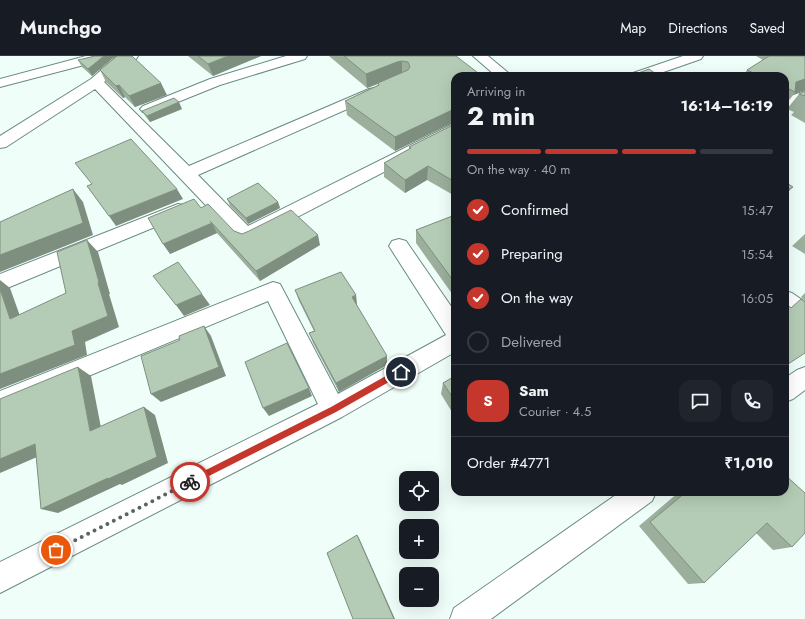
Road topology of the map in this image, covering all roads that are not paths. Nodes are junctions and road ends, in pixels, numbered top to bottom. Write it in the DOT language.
graph roads {
  1 [pos="102,56"];
  2 [pos="300,56"];
  3 [pos="480,56"];
  4 [pos="696,56"];
  5 [pos="121,58"];
  6 [pos="500,72"];
  7 [pos="650,72"];
  8 [pos="96,82"];
  9 [pos="0,83"];
  10 [pos="388,86"];
  11 [pos="805,95"];
  12 [pos="789,102"];
  13 [pos="130,117"];
  14 [pos="451,131"];
  15 [pos="0,143"];
  16 [pos="186,174"];
  17 [pos="208,197"];
  18 [pos="399,246"];
  19 [pos="0,283"];
  20 [pos="789,301"];
  21 [pos="805,314"];
  22 [pos="451,324"];
  23 [pos="451,343"];
  24 [pos="805,377"];
  25 [pos="789,388"];
  26 [pos="0,402"];
  27 [pos="333,410"];
  28 [pos="637,496"];
  29 [pos="0,578"];
  30 [pos="465,619"];
  1 -- 9 [label="street"];
  2 -- 13 [label="street"];
  3 -- 6 [label="street"];
  4 -- 7 [label="street"];
  5 -- 8 [label="street"];
  8 -- 13 [label="street"];
  8 -- 15 [label="street"];
  10 -- 16 [label="street"];
  11 -- 12 [label="street"];
  13 -- 16 [label="street"];
  14 -- 17 [label="street"];
  16 -- 17 [label="street"];
  17 -- 19 [label="street"];
  18 -- 22 [label="street"];
  20 -- 21 [label="street"];
  23 -- 27 [label="street"];
  24 -- 25 [label="street"];
  26 -- 27 [label="street"];
  27 -- 29 [label="street"];
  28 -- 30 [label="street"];
}
